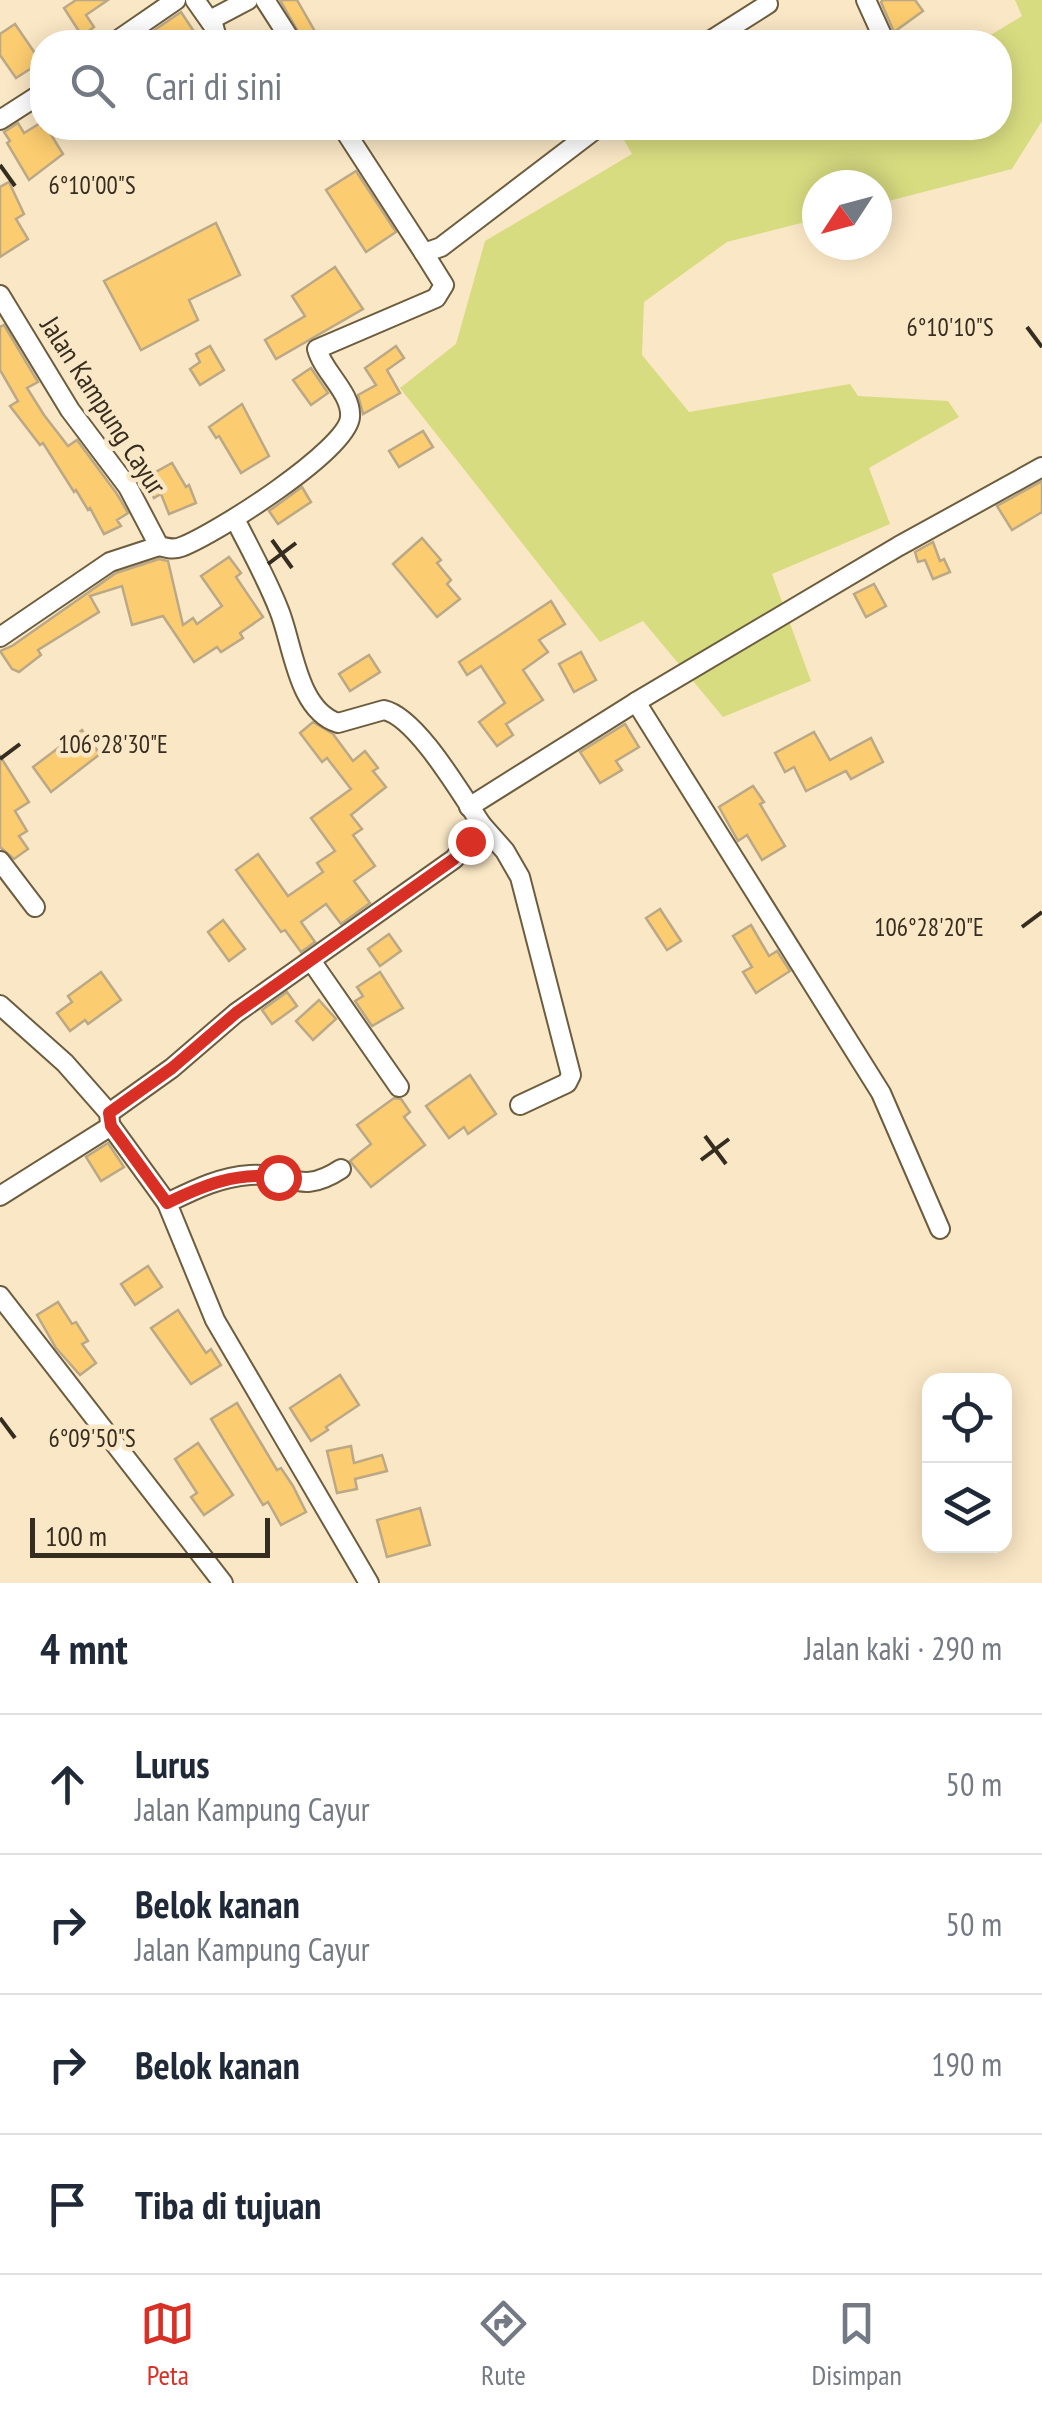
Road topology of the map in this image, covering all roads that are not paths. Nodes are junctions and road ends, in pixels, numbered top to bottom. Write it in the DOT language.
graph roads {
  1 [pos="176,0"];
  2 [pos="195,0"];
  3 [pos="248,0"];
  4 [pos="266,0"];
  5 [pos="866,0"];
  6 [pos="770,1"];
  7 [pos="210,20"];
  8 [pos="132,30"];
  9 [pos="214,30"];
  10 [pos="285,30"];
  11 [pos="726,30"];
  12 [pos="880,30"];
  13 [pos="30,100"];
  14 [pos="0,120"];
  15 [pos="351,140"];
  16 [pos="581,140"];
  17 [pos="424,253"];
  18 [pos="0,294"];
  19 [pos="1042,467"];
  20 [pos="235,519"];
  21 [pos="159,546"];
  22 [pos="0,637"];
  23 [pos="636,702"];
  24 [pos="470,807"];
  25 [pos="482,825"];
  26 [pos="0,860"];
  27 [pos="36,907"];
  28 [pos="312,962"];
  29 [pos="0,1005"];
  30 [pos="399,1087"];
  31 [pos="520,1105"];
  32 [pos="110,1120"];
  33 [pos="341,1169"];
  34 [pos="0,1196"];
  35 [pos="167,1203"];
  36 [pos="940,1229"];
  37 [pos="0,1296"];
  38 [pos="223,1583"];
  39 [pos="369,1583"];
  1 -- 8 [label="street"];
  2 -- 7 [label="street"];
  3 -- 7 [label="street"];
  4 -- 10 [label="street"];
  5 -- 12 [label="street"];
  6 -- 11 [label="street"];
  7 -- 9 [label="street"];
  13 -- 14 [label="street"];
  15 -- 17 [label="street"];
  16 -- 17 [label="street"];
  17 -- 20 [label="street"];
  18 -- 21 [label="street, Jalan Kampung Cayur"];
  19 -- 23 [label="street"];
  20 -- 21 [label="street"];
  20 -- 24 [label="street"];
  21 -- 22 [label="street"];
  23 -- 24 [label="street"];
  23 -- 36 [label="street"];
  24 -- 25 [label="street"];
  25 -- 28 [label="street"];
  25 -- 31 [label="street"];
  26 -- 27 [label="street"];
  28 -- 30 [label="street"];
  28 -- 32 [label="street"];
  29 -- 32 [label="street"];
  32 -- 34 [label="street"];
  32 -- 35 [label="street"];
  33 -- 35 [label="street"];
  35 -- 39 [label="street"];
  37 -- 38 [label="street"];
}
